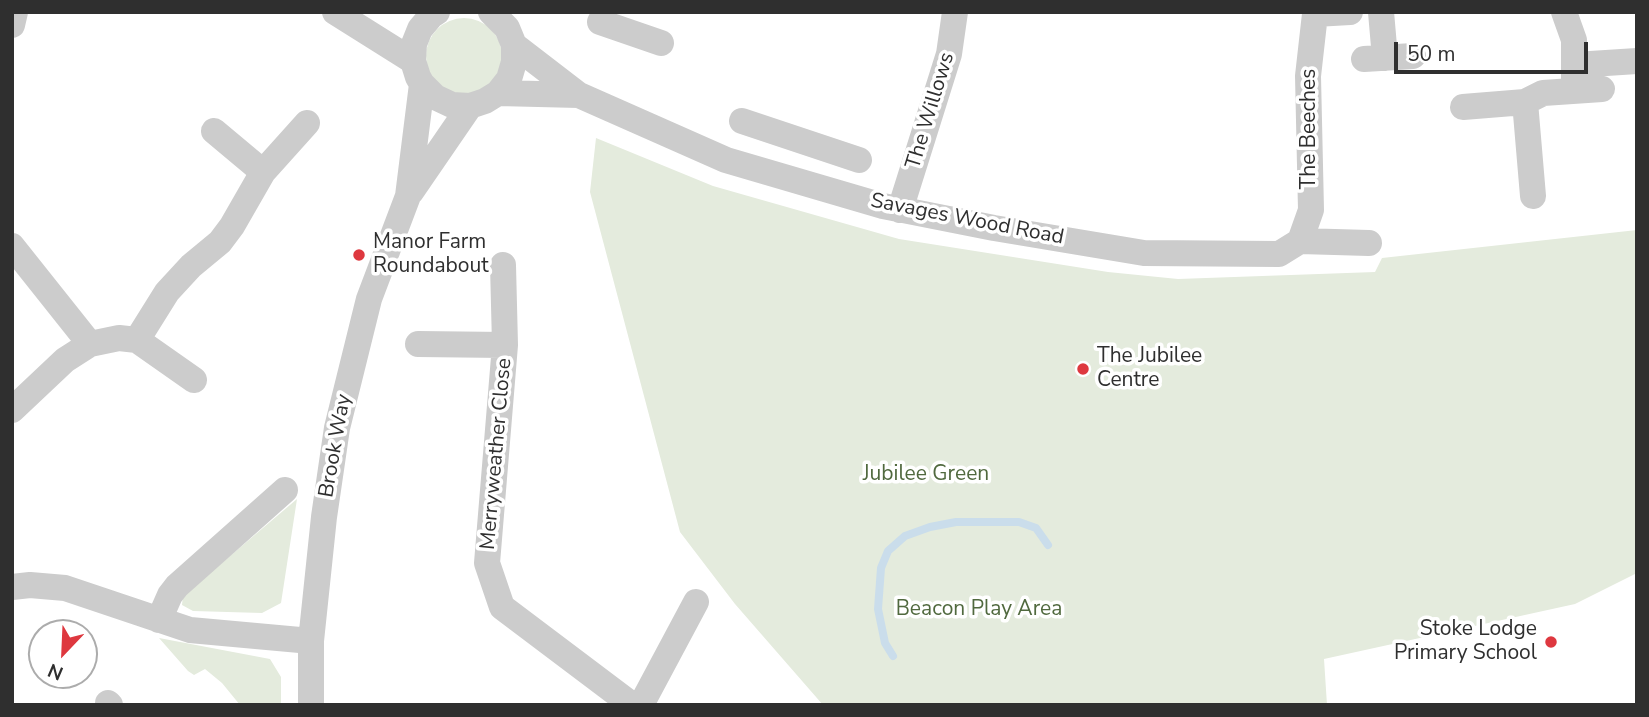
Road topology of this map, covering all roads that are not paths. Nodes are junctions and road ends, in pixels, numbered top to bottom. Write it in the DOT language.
graph roads {
  1 [pos="15,12"];
  2 [pos="335,12"];
  3 [pos="955,12"];
  4 [pos="1350,12"];
  5 [pos="1381,12"];
  6 [pos="1564,12"];
  7 [pos="425,13"];
  8 [pos="493,13"];
  9 [pos="1311,13"];
  10 [pos="600,22"];
  11 [pos="634,22"];
  12 [pos="12,26"];
  13 [pos="661,43"];
  14 [pos="514,44"];
  15 [pos="1413,56"];
  16 [pos="1637,61"];
  17 [pos="417,73"];
  18 [pos="1574,77"];
  19 [pos="1602,89"];
  20 [pos="498,93"];
  21 [pos="579,95"];
  22 [pos="1534,97"];
  23 [pos="470,106"];
  24 [pos="1463,107"];
  25 [pos="743,121"];
  26 [pos="307,123"];
  27 [pos="771,130"];
  28 [pos="214,131"];
  29 [pos="859,160"];
  30 [pos="757,169"];
  31 [pos="263,172"];
  32 [pos="408,196"];
  33 [pos="1533,196"];
  34 [pos="900,209"];
  35 [pos="1300,241"];
  36 [pos="1369,243"];
  37 [pos="12,246"];
  38 [pos="503,265"];
  39 [pos="137,340"];
  40 [pos="90,344"];
  41 [pos="418,344"];
  42 [pos="505,345"];
  43 [pos="194,380"];
  44 [pos="12,410"];
  45 [pos="285,490"];
  46 [pos="12,587"];
  47 [pos="696,602"];
  48 [pos="159,620"];
  49 [pos="311,641"];
  50 [pos="311,705"];
  51 [pos="632,705"];
  52 [pos="641,705"];
  1 -- 12 [label="street"];
  2 -- 17 [label="street"];
  3 -- 34 [label="street, The Willows"];
  4 -- 9 [label="street, The Beeches"];
  5 -- 15 [label="street"];
  6 -- 18 [label="street"];
  7 -- 17 [label="street, Brook Way"];
  8 -- 14 [label="street, Savages Wood Road"];
  9 -- 35 [label="street, The Beeches"];
  10 -- 11 [label="street"];
  11 -- 13 [label="street"];
  14 -- 20 [label="street"];
  14 -- 21 [label="street, Savages Wood Road"];
  16 -- 18 [label="street"];
  17 -- 23 [label="street"];
  17 -- 32 [label="street, Brook Way"];
  18 -- 19 [label="street"];
  18 -- 22 [label="street"];
  20 -- 21 [label="street, Savages Wood Road"];
  20 -- 23 [label="street"];
  21 -- 30 [label="street, Savages Wood Road"];
  22 -- 24 [label="street"];
  22 -- 33 [label="street"];
  23 -- 32 [label="street, Brook Way"];
  25 -- 27 [label="street"];
  26 -- 31 [label="street"];
  27 -- 29 [label="street"];
  27 -- 30 [label="street"];
  28 -- 31 [label="street"];
  30 -- 34 [label="street, Savages Wood Road"];
  31 -- 39 [label="street"];
  32 -- 49 [label="street, Brook Way"];
  34 -- 35 [label="street, Savages Wood Road"];
  35 -- 36 [label="street, Savages Wood Road"];
  37 -- 40 [label="street"];
  38 -- 42 [label="street, Merryweather Close"];
  39 -- 40 [label="street"];
  39 -- 43 [label="street"];
  40 -- 44 [label="street"];
  41 -- 42 [label="street, Merryweather Close"];
  42 -- 51 [label="street, Merryweather Close"];
  45 -- 48 [label="street"];
  46 -- 48 [label="street"];
  47 -- 52 [label="street"];
  48 -- 49 [label="street"];
  49 -- 50 [label="street, Brook Way"];
}
